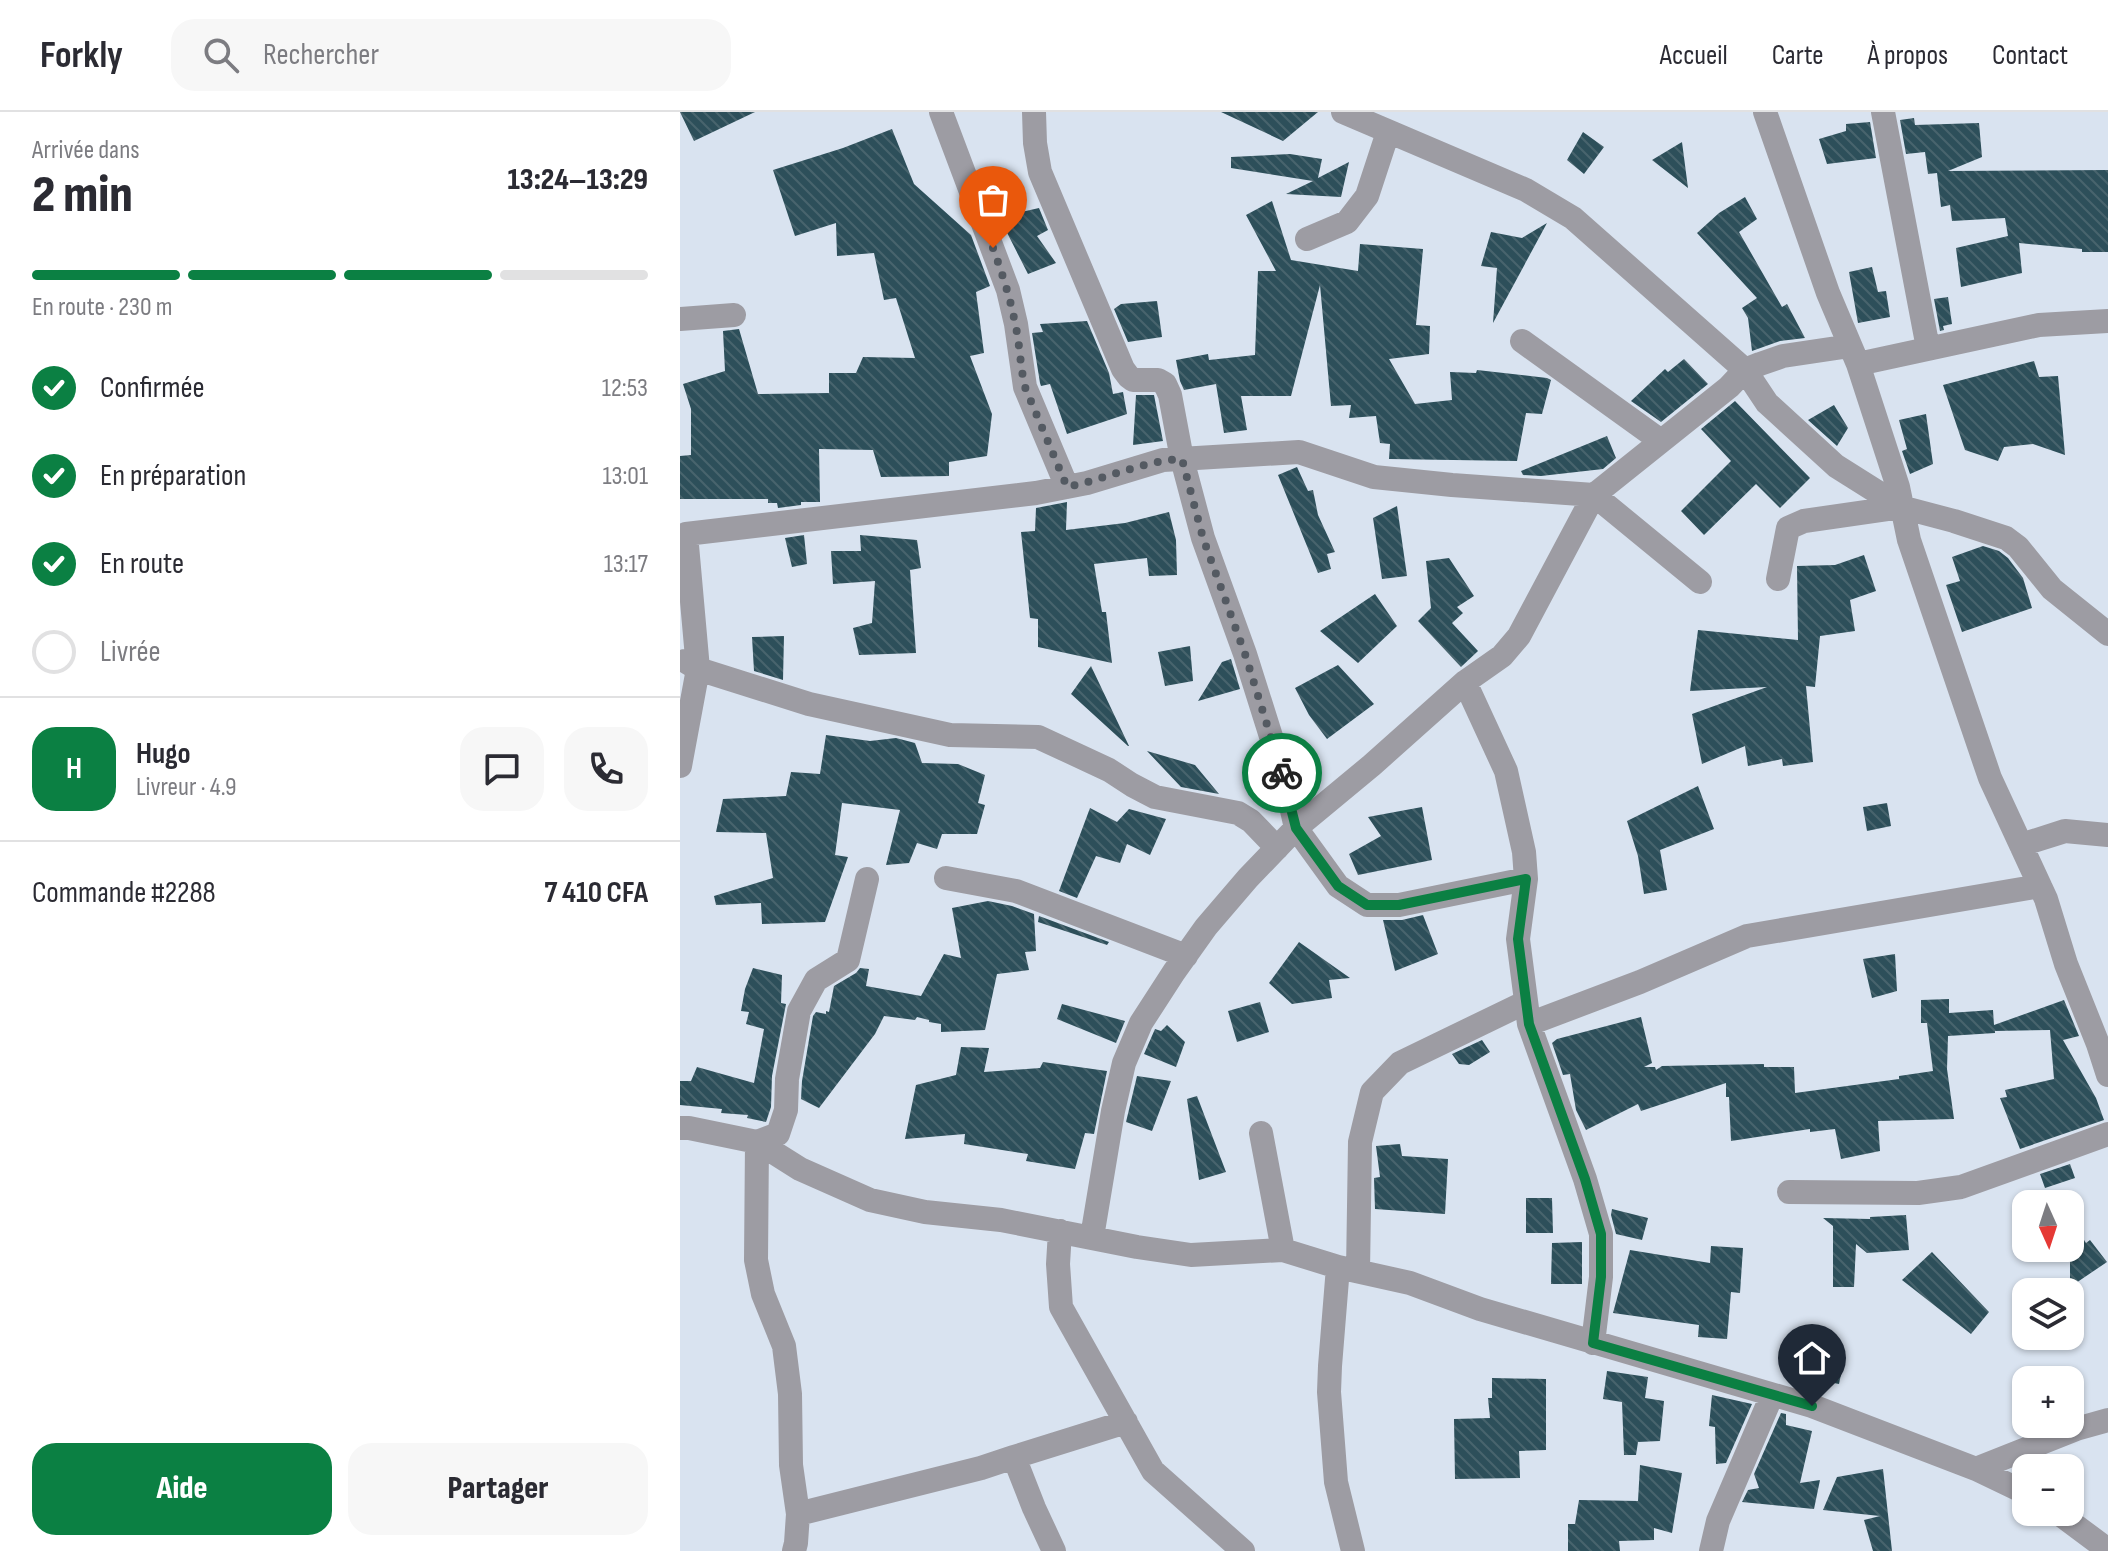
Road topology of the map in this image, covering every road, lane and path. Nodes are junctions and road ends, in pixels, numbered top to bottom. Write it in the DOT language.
graph roads {
  1 [pos="941,112"];
  2 [pos="1034,112"];
  3 [pos="1343,112"];
  4 [pos="1765,112"];
  5 [pos="1883,112"];
  6 [pos="1388,132"];
  7 [pos="1307,239"];
  8 [pos="734,315"];
  9 [pos="680,319"];
  10 [pos="2108,321"];
  11 [pos="1522,341"];
  12 [pos="1928,348"];
  13 [pos="1854,355"];
  14 [pos="1745,370"];
  15 [pos="1661,441"];
  16 [pos="1182,459"];
  17 [pos="1067,487"];
  18 [pos="1594,495"];
  19 [pos="1901,507"];
  20 [pos="683,527"];
  21 [pos="1778,579"];
  22 [pos="1700,582"];
  23 [pos="2108,634"];
  24 [pos="689,663"];
  25 [pos="1465,682"];
  26 [pos="680,766"];
  27 [pos="1296,828"];
  28 [pos="2108,835"];
  29 [pos="2021,845"];
  30 [pos="1277,848"];
  31 [pos="946,878"];
  32 [pos="867,879"];
  33 [pos="1526,879"];
  34 [pos="2040,886"];
  35 [pos="1186,956"];
  36 [pos="1527,1013"];
  37 [pos="2107,1071"];
  38 [pos="680,1128"];
  39 [pos="1261,1133"];
  40 [pos="2108,1134"];
  41 [pos="757,1142"];
  42 [pos="1789,1192"];
  43 [pos="1060,1231"];
  44 [pos="1092,1237"];
  45 [pos="1283,1250"];
  46 [pos="1348,1269"];
  47 [pos="1593,1343"];
  48 [pos="1772,1395"];
  49 [pos="2108,1420"];
  50 [pos="1126,1422"];
  51 [pos="1014,1457"];
  52 [pos="1976,1469"];
  53 [pos="2012,1486"];
  54 [pos="798,1514"];
  55 [pos="2075,1526"];
  56 [pos="797,1548"];
  57 [pos="2107,1550"];
  58 [pos="1054,1551"];
  59 [pos="1243,1551"];
  60 [pos="1353,1551"];
  61 [pos="1711,1551"];
  1 -- 17 [label="street"];
  2 -- 16 [label="street"];
  3 -- 6 [label="street"];
  4 -- 13 [label="street"];
  5 -- 12 [label="street"];
  6 -- 7 [label="street"];
  6 -- 14 [label="street"];
  8 -- 9 [label="street"];
  10 -- 12 [label="street"];
  11 -- 15 [label="street"];
  12 -- 13 [label="street"];
  13 -- 14 [label="street"];
  13 -- 19 [label="street"];
  14 -- 15 [label="street"];
  14 -- 19 [label="street"];
  15 -- 18 [label="street"];
  16 -- 17 [label="street"];
  16 -- 18 [label="street"];
  16 -- 27 [label="street"];
  17 -- 20 [label="street"];
  18 -- 22 [label="street"];
  18 -- 25 [label="street"];
  19 -- 21 [label="street"];
  19 -- 23 [label="street"];
  19 -- 29 [label="street"];
  20 -- 24 [label="street"];
  24 -- 26 [label="street"];
  24 -- 30 [label="street"];
  25 -- 27 [label="street"];
  25 -- 33 [label="street"];
  27 -- 30 [label="street"];
  27 -- 33 [label="street"];
  28 -- 29 [label="street"];
  29 -- 34 [label="street"];
  30 -- 35 [label="street"];
  31 -- 35 [label="street"];
  32 -- 41 [label="street"];
  33 -- 36 [label="street"];
  34 -- 36 [label="street"];
  34 -- 37 [label="street"];
  35 -- 44 [label="street"];
  36 -- 46 [label="street"];
  36 -- 47 [label="street"];
  38 -- 41 [label="street"];
  39 -- 45 [label="street"];
  40 -- 42 [label="street"];
  41 -- 43 [label="street"];
  41 -- 54 [label="street"];
  43 -- 44 [label="street"];
  43 -- 50 [label="street"];
  44 -- 45 [label="street"];
  45 -- 46 [label="street"];
  46 -- 47 [label="street"];
  46 -- 60 [label="street"];
  47 -- 48 [label="street"];
  48 -- 52 [label="street"];
  48 -- 61 [label="street"];
  49 -- 52 [label="street"];
  50 -- 51 [label="street"];
  50 -- 59 [label="street"];
  51 -- 54 [label="street"];
  51 -- 58 [label="street"];
  52 -- 53 [label="street"];
  54 -- 56 [label="street"];
  55 -- 57 [label="street"];
}
